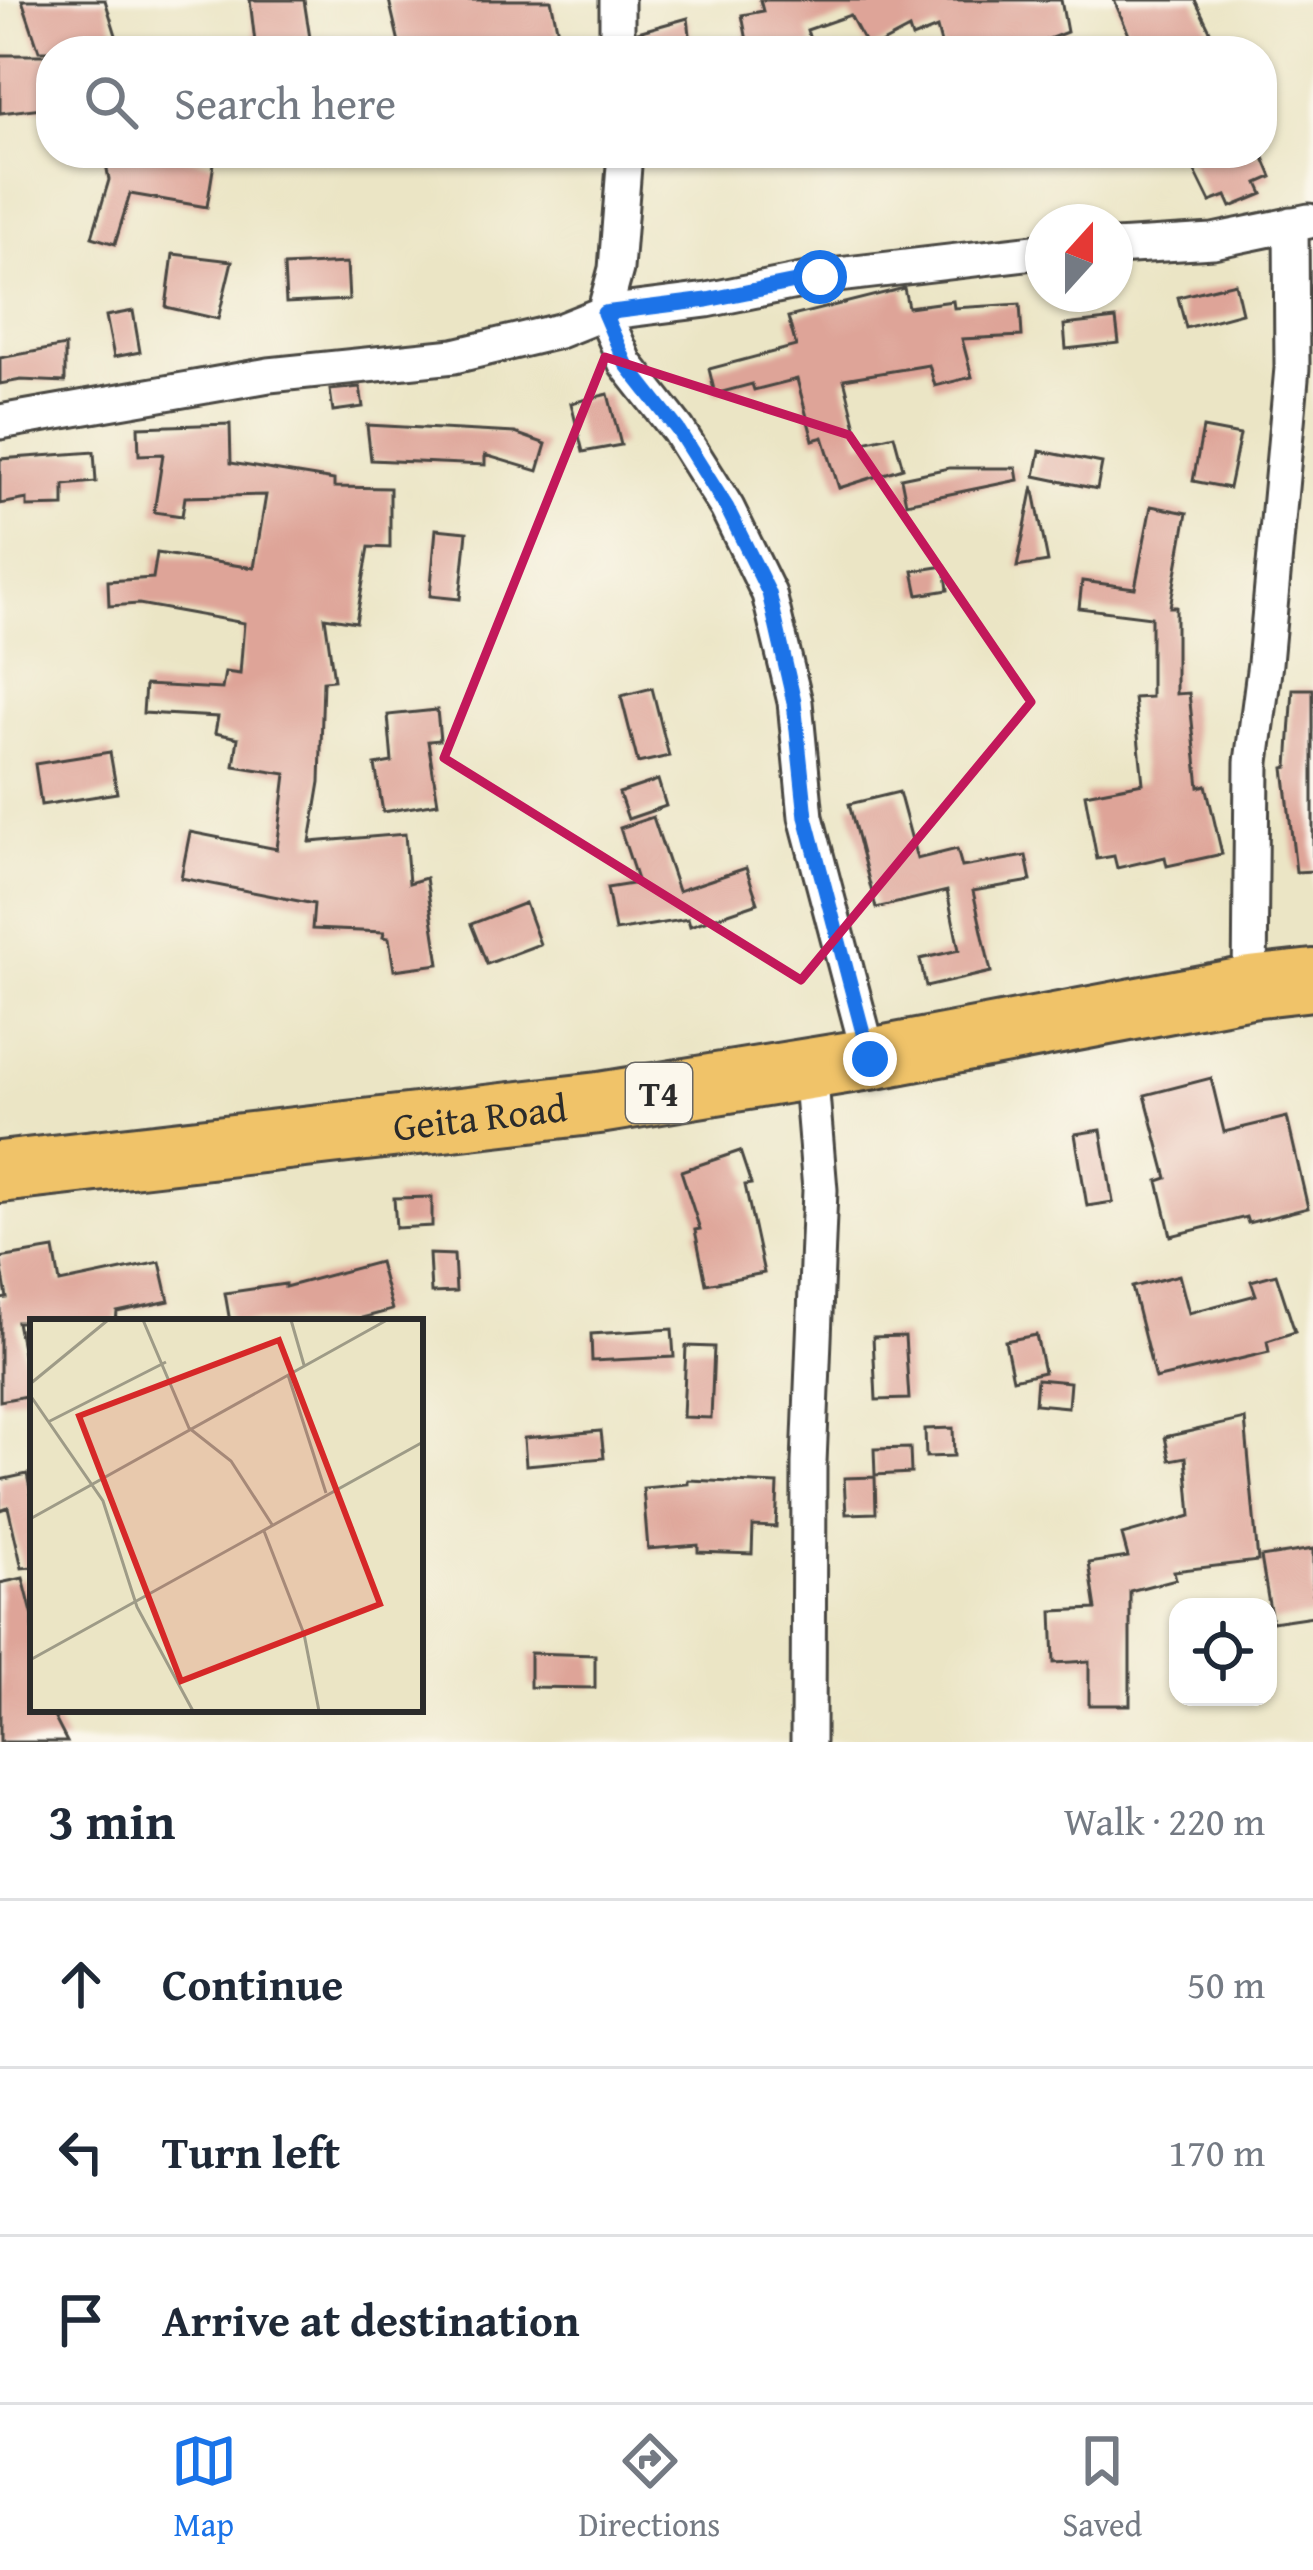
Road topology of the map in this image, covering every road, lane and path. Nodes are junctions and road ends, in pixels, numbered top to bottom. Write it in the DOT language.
graph roads {
  1 [pos="617,0"];
  2 [pos="617,36"];
  3 [pos="624,168"];
  4 [pos="1302,222"];
  5 [pos="1133,246"];
  6 [pos="1025,253"];
  7 [pos="604,313"];
  8 [pos="0,422"];
  9 [pos="1313,980"];
  10 [pos="1250,988"];
  11 [pos="870,1059"];
  12 [pos="810,1069"];
  13 [pos="0,1172"];
  14 [pos="808,1742"];
  1 -- 2 [label="street"];
  3 -- 7 [label="street"];
  4 -- 5 [label="street"];
  4 -- 10 [label="street"];
  6 -- 7 [label="street"];
  7 -- 8 [label="street"];
  7 -- 11 [label="street"];
  9 -- 10 [label="highway, Geita Road / T4"];
  10 -- 11 [label="highway, Geita Road / T4"];
  11 -- 12 [label="highway, Geita Road / T4"];
  12 -- 13 [label="highway, Geita Road / T4"];
  12 -- 14 [label="street"];
}
